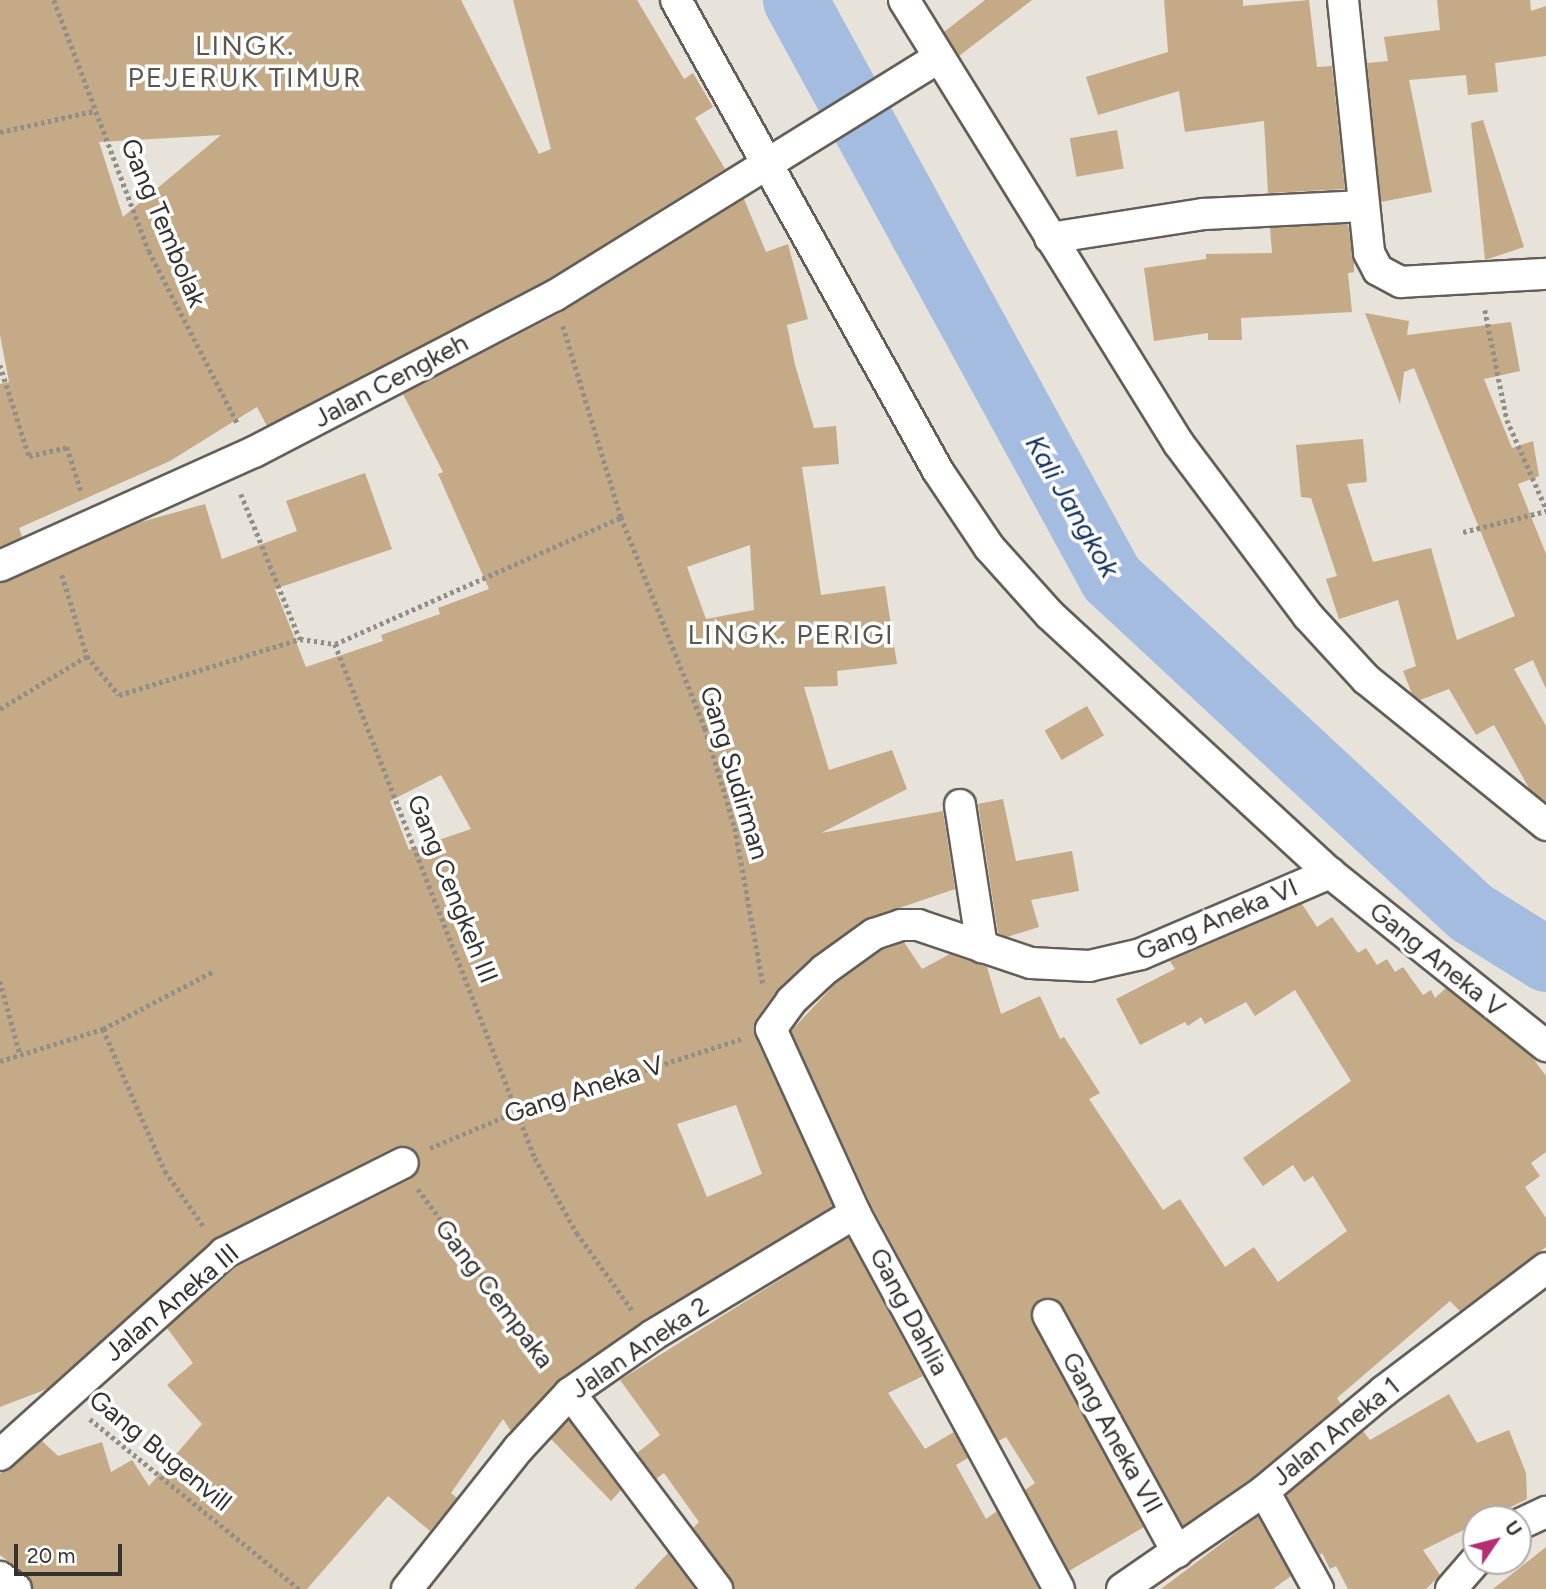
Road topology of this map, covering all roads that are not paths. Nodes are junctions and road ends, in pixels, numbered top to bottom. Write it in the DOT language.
graph roads {
  1 [pos="676,0"];
  2 [pos="904,0"];
  3 [pos="1343,0"];
  4 [pos="938,58"];
  5 [pos="775,157"];
  6 [pos="1364,206"];
  7 [pos="1050,238"];
  8 [pos="1546,274"];
  9 [pos="0,566"];
  10 [pos="960,805"];
  11 [pos="1546,825"];
  12 [pos="1330,873"];
  13 [pos="982,947"];
  14 [pos="771,1029"];
  15 [pos="1546,1046"];
  16 [pos="402,1163"];
  17 [pos="855,1213"];
  18 [pos="1546,1268"];
  19 [pos="1048,1315"];
  20 [pos="570,1393"];
  21 [pos="0,1455"];
  22 [pos="1264,1491"];
  23 [pos="1177,1552"];
  24 [pos="1463,1575"];
  25 [pos="0,1577"];
  26 [pos="16,1589"];
  27 [pos="407,1589"];
  28 [pos="718,1589"];
  29 [pos="1059,1589"];
  30 [pos="1122,1589"];
  31 [pos="1318,1589"];
  32 [pos="1451,1589"];
  1 -- 5 [label="street, Gang Aneka V"];
  2 -- 4 [label="street"];
  3 -- 6 [label="street"];
  4 -- 5 [label="street, Jalan Cengkeh"];
  4 -- 7 [label="street"];
  5 -- 9 [label="street, Jalan Cengkeh"];
  5 -- 12 [label="street, Gang Aneka V"];
  6 -- 7 [label="street"];
  6 -- 8 [label="street"];
  7 -- 11 [label="street"];
  10 -- 13 [label="street"];
  12 -- 13 [label="street, Gang Aneka VI"];
  12 -- 15 [label="street, Gang Aneka V"];
  13 -- 14 [label="street, Gang Aneka VI"];
  14 -- 17 [label="street, Gang Dahlia"];
  16 -- 21 [label="street, Jalan Aneka III"];
  17 -- 20 [label="street, Jalan Aneka 2"];
  17 -- 29 [label="street, Gang Dahlia"];
  18 -- 22 [label="street, Jalan Aneka 1"];
  19 -- 23 [label="street, Gang Aneka VII"];
  20 -- 27 [label="street, Jalan Aneka 2"];
  20 -- 28 [label="street, Gang Cempaka"];
  22 -- 23 [label="street, Jalan Aneka 1"];
  22 -- 31 [label="street"];
  23 -- 30 [label="street, Jalan Aneka 1"];
  24 -- 32 [label="street"];
  25 -- 26 [label="street"];
}
